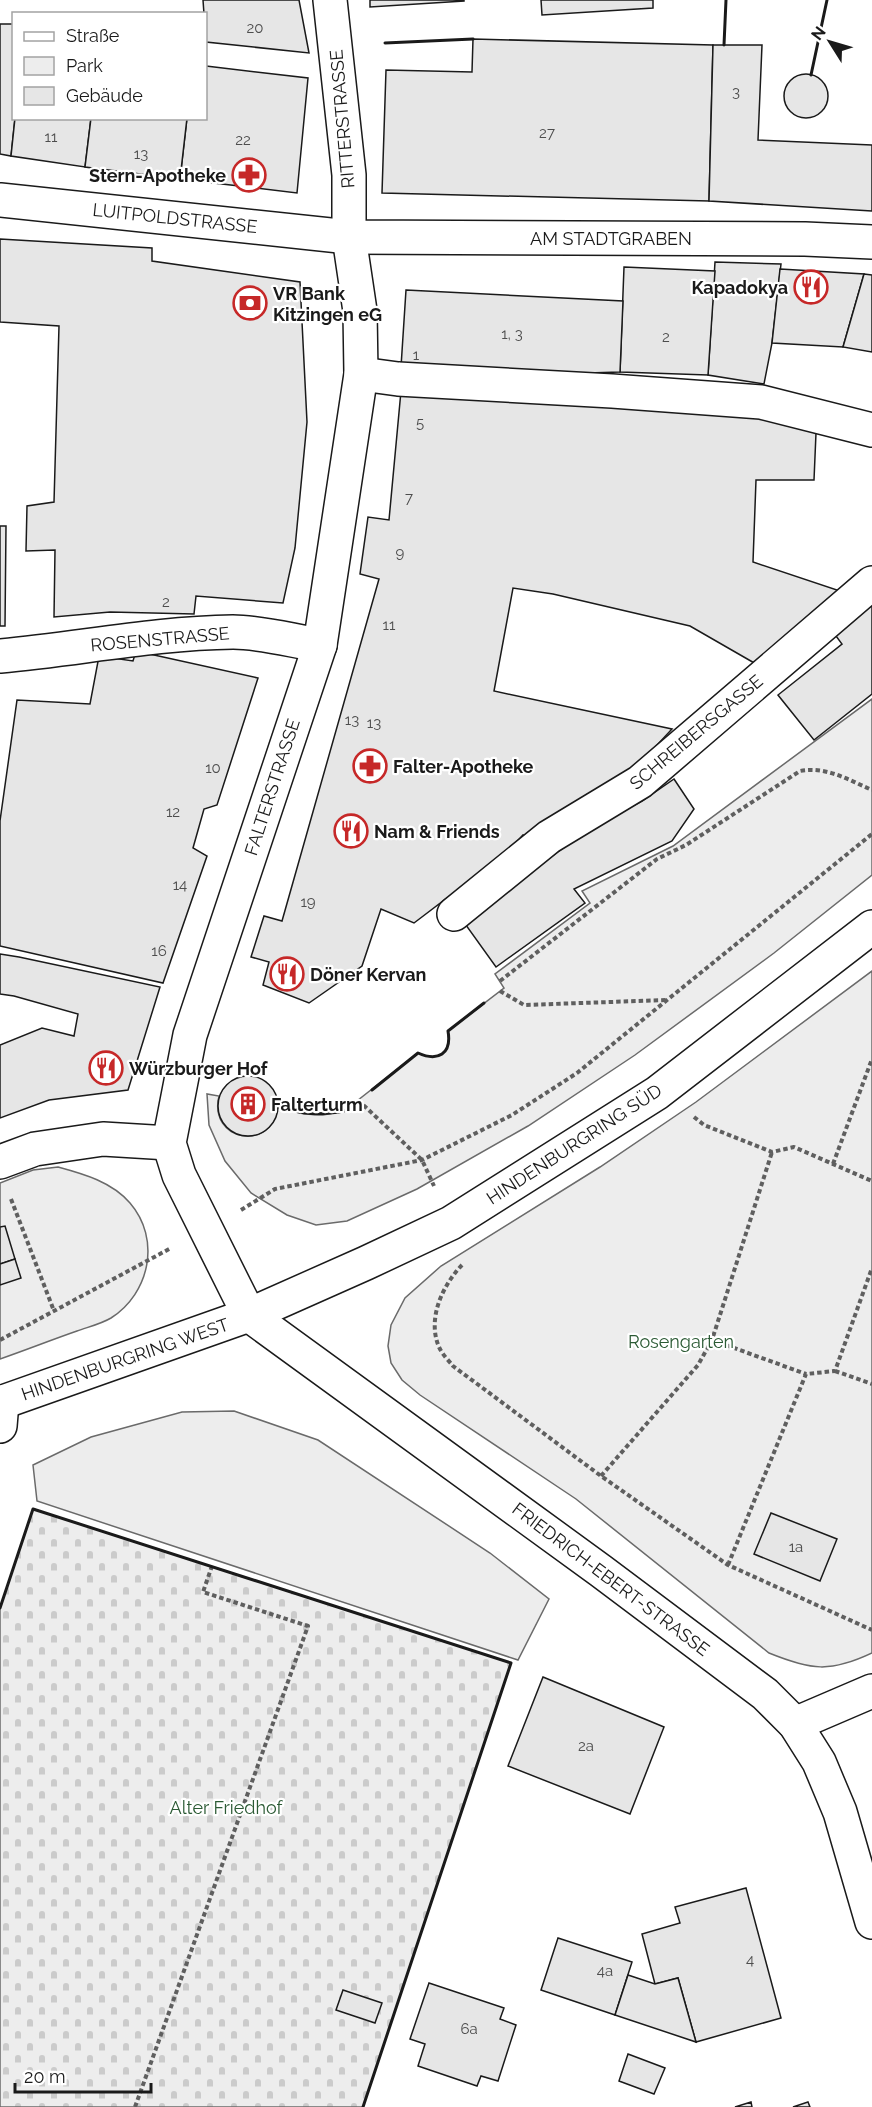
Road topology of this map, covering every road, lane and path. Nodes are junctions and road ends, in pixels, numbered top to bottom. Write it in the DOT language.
graph roads {
  1 [pos="330,0"];
  2 [pos="0,200"];
  3 [pos="349,237"];
  4 [pos="872,242"];
  5 [pos="361,374"];
  6 [pos="872,430"];
  7 [pos="872,583"];
  8 [pos="320,645"];
  9 [pos="0,656"];
  10 [pos="872,790"];
  11 [pos="872,834"];
  12 [pos="454,914"];
  13 [pos="872,927"];
  14 [pos="500,981"];
  15 [pos="500,991"];
  16 [pos="667,1000"];
  17 [pos="872,1059"];
  18 [pos="358,1100"];
  19 [pos="691,1114"];
  20 [pos="169,1143"];
  21 [pos="772,1152"];
  22 [pos="422,1160"];
  23 [pos="833,1164"];
  24 [pos="4,1177"];
  25 [pos="872,1181"];
  26 [pos="451,1223"];
  27 [pos="206,1230"];
  28 [pos="872,1268"];
  29 [pos="54,1311"];
  30 [pos="249,1315"];
  31 [pos="0,1340"];
  32 [pos="712,1340"];
  33 [pos="835,1371"];
  34 [pos="806,1374"];
  35 [pos="872,1384"];
  36 [pos="1,1410"];
  37 [pos="601,1476"];
  38 [pos="728,1565"];
  39 [pos="212,1566"];
  40 [pos="872,1630"];
  41 [pos="872,1691"];
  42 [pos="795,1724"];
  43 [pos="872,1922"];
  44 [pos="135,2107"];
  1 -- 3 [label="street, RITTERSTRASSE"];
  2 -- 3 [label="street, LUITPOLDSTRASSE"];
  3 -- 4 [label="street, AM STADTGRABEN"];
  3 -- 5 [label="street, FALTERSTRASSE"];
  5 -- 6 [label="street"];
  5 -- 8 [label="street, FALTERSTRASSE"];
  7 -- 12 [label="street, SCHREIBERSGASSE"];
  8 -- 9 [label="street, ROSENSTRASSE"];
  8 -- 20 [label="street, FALTERSTRASSE"];
  10 -- 14 [label="path"];
  11 -- 16 [label="path"];
  13 -- 26 [label="street, HINDENBURGRING SÜD"];
  15 -- 16 [label="path"];
  16 -- 22 [label="path"];
  17 -- 23 [label="path"];
  18 -- 22 [label="path"];
  19 -- 21 [label="path"];
  20 -- 24 [label="street"];
  20 -- 27 [label="street, FALTERSTRASSE"];
  21 -- 23 [label="path"];
  21 -- 32 [label="path"];
  22 -- 26 [label="path"];
  22 -- 27 [label="path"];
  23 -- 25 [label="path"];
  24 -- 29 [label="path"];
  26 -- 30 [label="street, HINDENBURGRING SÜD"];
  26 -- 37 [label="path"];
  27 -- 29 [label="path"];
  27 -- 30 [label="street, FALTERSTRASSE"];
  28 -- 33 [label="path"];
  29 -- 31 [label="path"];
  30 -- 36 [label="street, HINDENBURGRING WEST"];
  30 -- 42 [label="street, FRIEDRICH-EBERT-STRASSE"];
  32 -- 34 [label="path"];
  32 -- 37 [label="path"];
  33 -- 34 [label="path"];
  33 -- 35 [label="path"];
  34 -- 38 [label="path"];
  37 -- 38 [label="path"];
  38 -- 40 [label="path"];
  39 -- 44 [label="path"];
  41 -- 42 [label="street"];
  42 -- 43 [label="street, FRIEDRICH-EBERT-STRASSE"];
}
